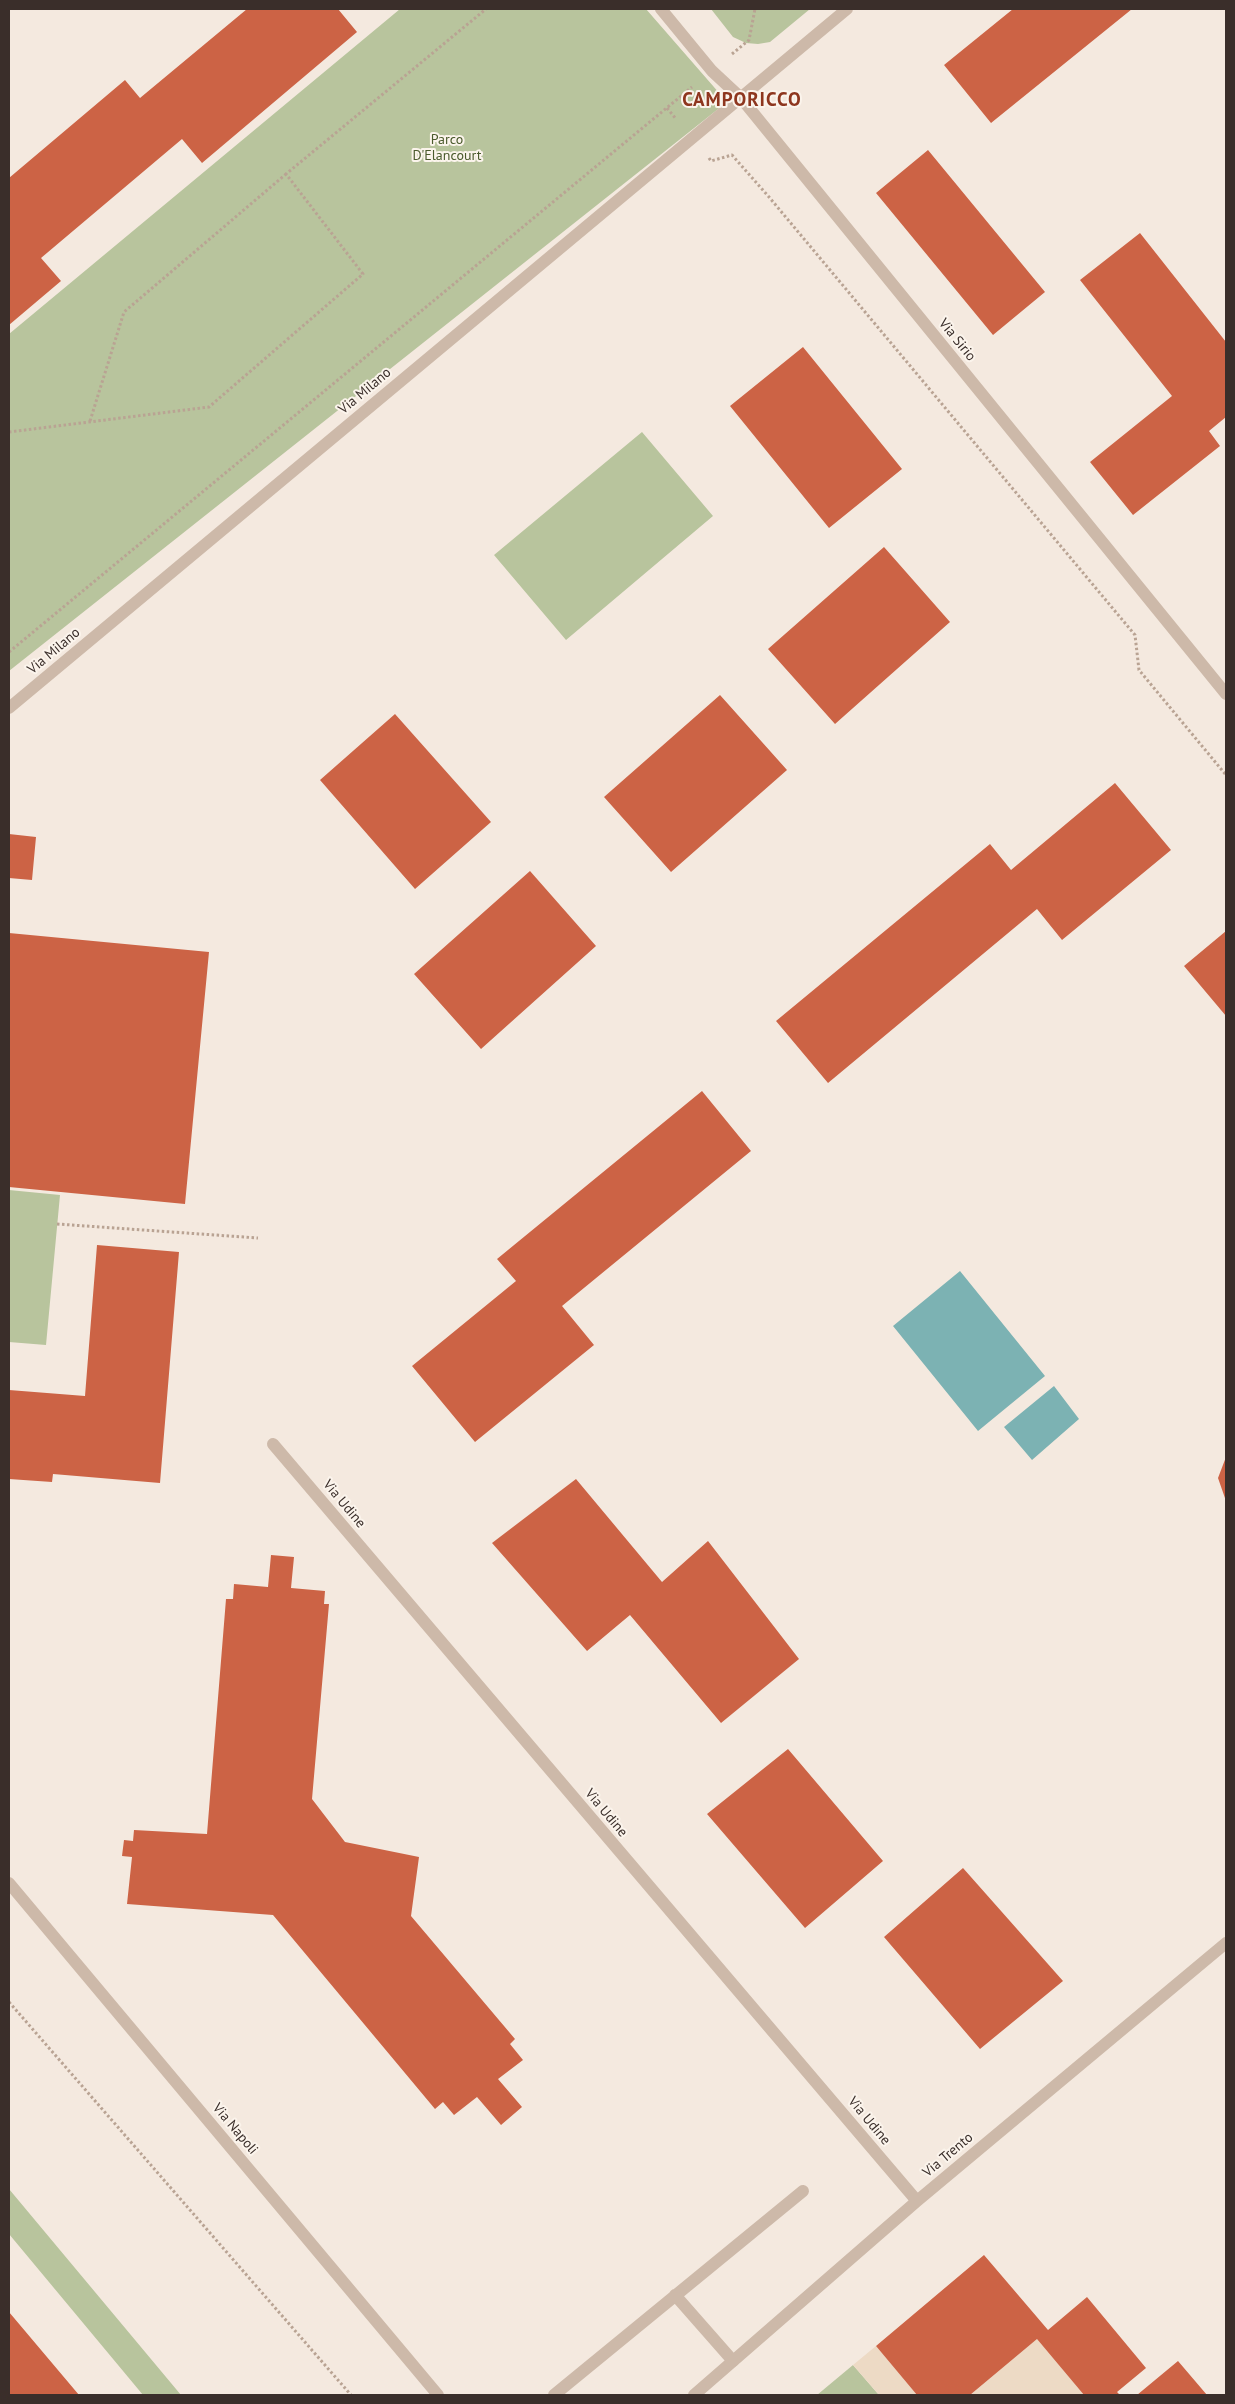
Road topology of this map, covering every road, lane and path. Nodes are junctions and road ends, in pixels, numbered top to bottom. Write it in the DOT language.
graph roads {
  1 [pos="486,9"];
  2 [pos="661,9"];
  3 [pos="847,9"];
  4 [pos="741,98"];
  5 [pos="693,138"];
  6 [pos="286,174"];
  7 [pos="90,422"];
  8 [pos="9,432"];
  9 [pos="9,652"];
  10 [pos="1226,694"];
  11 [pos="9,708"];
  12 [pos="1226,774"];
  13 [pos="57,1224"];
  14 [pos="258,1238"];
  15 [pos="273,1444"];
  16 [pos="9,1883"];
  17 [pos="1226,1943"];
  18 [pos="9,2002"];
  19 [pos="803,2191"];
  20 [pos="917,2201"];
  21 [pos="675,2296"];
  22 [pos="733,2361"];
  23 [pos="351,2395"];
  24 [pos="438,2395"];
  25 [pos="554,2395"];
  26 [pos="694,2395"];
  1 -- 6 [label="path"];
  2 -- 4 [label="street, Via Sirio"];
  3 -- 4 [label="street, Via Milano"];
  4 -- 5 [label="street, Via Milano"];
  4 -- 10 [label="street, Via Sirio"];
  5 -- 9 [label="path"];
  5 -- 11 [label="street, Via Milano"];
  5 -- 12 [label="path"];
  6 -- 7 [label="path"];
  6 -- 7 [label="path"];
  7 -- 8 [label="path"];
  13 -- 14 [label="path"];
  15 -- 20 [label="street, Via Udine"];
  16 -- 24 [label="street, Via Napoli"];
  17 -- 20 [label="street, Via Trento"];
  18 -- 23 [label="path"];
  19 -- 21 [label="street"];
  20 -- 22 [label="street, Via Trento"];
  21 -- 22 [label="street"];
  21 -- 25 [label="street"];
  22 -- 26 [label="street, Via Trento"];
}
